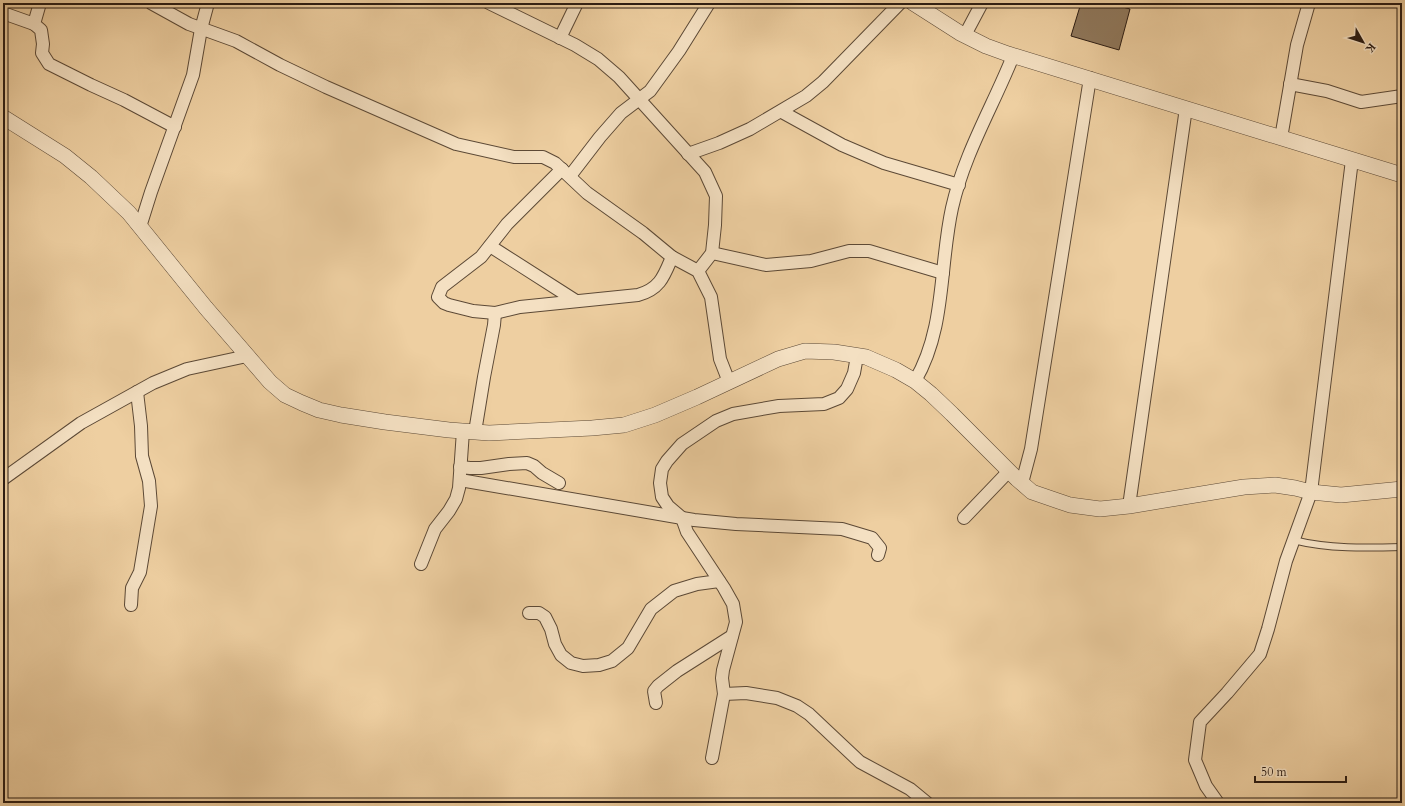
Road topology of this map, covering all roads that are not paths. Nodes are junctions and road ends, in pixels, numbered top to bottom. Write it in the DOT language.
graph roads {
  1 [pos="40,3"];
  2 [pos="151,3"];
  3 [pos="208,3"];
  4 [pos="489,3"];
  5 [pos="577,3"];
  6 [pos="709,3"];
  7 [pos="900,3"];
  8 [pos="913,3"];
  9 [pos="982,3"];
  10 [pos="1309,3"];
  11 [pos="3,13"];
  12 [pos="34,24"];
  13 [pos="201,28"];
  14 [pos="965,36"];
  15 [pos="560,38"];
  16 [pos="1013,56"];
  17 [pos="1090,78"];
  18 [pos="1290,84"];
  19 [pos="1402,96"];
  20 [pos="639,99"];
  21 [pos="1186,108"];
  22 [pos="782,112"];
  23 [pos="3,117"];
  24 [pos="175,127"];
  25 [pos="1281,138"];
  26 [pos="688,154"];
  27 [pos="1352,160"];
  28 [pos="566,172"];
  29 [pos="1402,175"];
  30 [pos="959,185"];
  31 [pos="140,227"];
  32 [pos="490,246"];
  33 [pos="712,253"];
  34 [pos="672,257"];
  35 [pos="698,271"];
  36 [pos="943,273"];
  37 [pos="576,301"];
  38 [pos="495,313"];
  39 [pos="248,356"];
  40 [pos="857,356"];
  41 [pos="729,382"];
  42 [pos="915,382"];
  43 [pos="137,392"];
  44 [pos="469,432"];
  45 [pos="460,467"];
  46 [pos="1009,471"];
  47 [pos="3,479"];
  48 [pos="460,480"];
  49 [pos="559,483"];
  50 [pos="1022,483"];
  51 [pos="1402,489"];
  52 [pos="1311,492"];
  53 [pos="1129,506"];
  54 [pos="682,518"];
  55 [pos="964,518"];
  56 [pos="1294,540"];
  57 [pos="1402,547"];
  58 [pos="878,555"];
  59 [pos="421,564"];
  60 [pos="719,581"];
  61 [pos="130,605"];
  62 [pos="529,613"];
  63 [pos="732,636"];
  64 [pos="724,694"];
  65 [pos="656,703"];
  66 [pos="712,758"];
  67 [pos="927,803"];
  68 [pos="1218,803"];
  1 -- 12 [label="street"];
  2 -- 13 [label="street"];
  3 -- 13 [label="street"];
  4 -- 15 [label="street"];
  5 -- 15 [label="street"];
  6 -- 20 [label="street"];
  7 -- 22 [label="street"];
  8 -- 14 [label="street"];
  9 -- 14 [label="street"];
  10 -- 18 [label="street"];
  11 -- 12 [label="street"];
  12 -- 24 [label="street"];
  13 -- 24 [label="street"];
  13 -- 28 [label="street"];
  14 -- 16 [label="street"];
  15 -- 20 [label="street"];
  16 -- 17 [label="street"];
  16 -- 30 [label="street"];
  17 -- 21 [label="street"];
  17 -- 50 [label="street"];
  18 -- 19 [label="street"];
  18 -- 25 [label="street"];
  20 -- 26 [label="street"];
  20 -- 28 [label="street"];
  21 -- 25 [label="street"];
  21 -- 53 [label="street"];
  22 -- 26 [label="street"];
  22 -- 30 [label="street"];
  23 -- 31 [label="street"];
  24 -- 31 [label="street"];
  25 -- 27 [label="street"];
  26 -- 33 [label="street"];
  27 -- 29 [label="street"];
  27 -- 52 [label="street"];
  28 -- 32 [label="street"];
  28 -- 34 [label="street"];
  30 -- 36 [label="street"];
  31 -- 39 [label="street"];
  32 -- 37 [label="street"];
  32 -- 38 [label="street"];
  33 -- 35 [label="street"];
  33 -- 36 [label="street"];
  34 -- 35 [label="street"];
  34 -- 37 [label="street"];
  35 -- 41 [label="street"];
  36 -- 42 [label="street"];
  37 -- 38 [label="street"];
  38 -- 44 [label="street"];
  39 -- 43 [label="street"];
  39 -- 44 [label="street"];
  40 -- 41 [label="street"];
  40 -- 42 [label="street"];
  40 -- 54 [label="street"];
  41 -- 44 [label="street"];
  42 -- 46 [label="street"];
  43 -- 47 [label="street"];
  43 -- 61 [label="street"];
  44 -- 45 [label="street"];
  45 -- 48 [label="street"];
  45 -- 49 [label="street"];
  46 -- 50 [label="street"];
  46 -- 55 [label="street"];
  48 -- 54 [label="street"];
  48 -- 59 [label="street"];
  50 -- 53 [label="street"];
  51 -- 52 [label="street"];
  52 -- 53 [label="street"];
  52 -- 56 [label="street"];
  54 -- 58 [label="street"];
  54 -- 60 [label="street"];
  56 -- 57 [label="lane"];
  56 -- 68 [label="street"];
  60 -- 62 [label="street"];
  60 -- 63 [label="street"];
  63 -- 64 [label="street"];
  63 -- 65 [label="street"];
  64 -- 66 [label="street"];
  64 -- 67 [label="street"];
}
